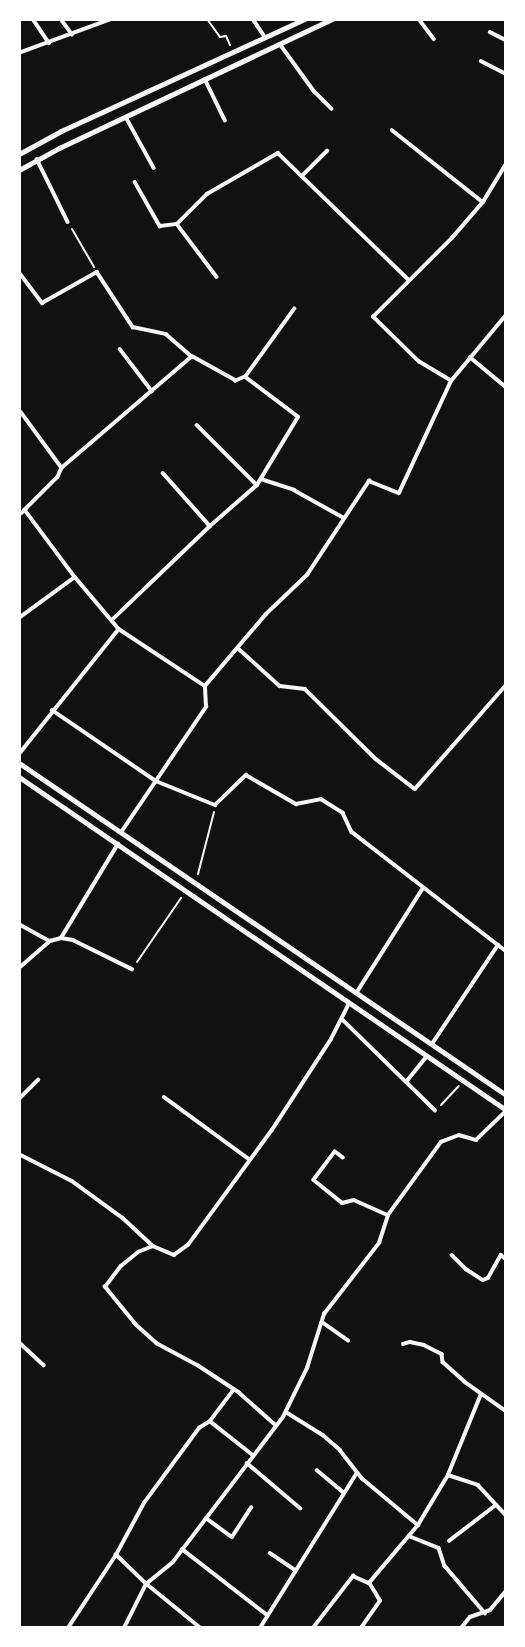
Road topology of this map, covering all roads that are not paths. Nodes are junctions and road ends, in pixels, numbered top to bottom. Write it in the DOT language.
graph roads {
  1 [pos="33,19"];
  2 [pos="61,19"];
  3 [pos="111,19"];
  4 [pos="253,19"];
  5 [pos="304,19"];
  6 [pos="332,19"];
  7 [pos="419,19"];
  8 [pos="491,32"];
  9 [pos="72,34"];
  10 [pos="265,37"];
  11 [pos="435,39"];
  12 [pos="506,40"];
  13 [pos="49,43"];
  14 [pos="280,44"];
  15 [pos="20,51"];
  16 [pos="481,61"];
  17 [pos="506,74"];
  18 [pos="205,79"];
  19 [pos="332,109"];
  20 [pos="126,117"];
  21 [pos="225,120"];
  22 [pos="392,130"];
  23 [pos="327,151"];
  24 [pos="19,154"];
  25 [pos="37,159"];
  26 [pos="506,164"];
  27 [pos="154,168"];
  28 [pos="19,170"];
  29 [pos="303,176"];
  30 [pos="135,182"];
  31 [pos="483,202"];
  32 [pos="68,222"];
  33 [pos="177,224"];
  34 [pos="19,272"];
  35 [pos="217,277"];
  36 [pos="408,279"];
  37 [pos="294,309"];
  38 [pos="506,315"];
  39 [pos="120,349"];
  40 [pos="470,356"];
  41 [pos="192,357"];
  42 [pos="246,377"];
  43 [pos="451,381"];
  44 [pos="506,387"];
  45 [pos="152,391"];
  46 [pos="21,412"];
  47 [pos="197,425"];
  48 [pos="62,468"];
  49 [pos="163,473"];
  50 [pos="261,479"];
  51 [pos="257,485"];
  52 [pos="25,510"];
  53 [pos="19,515"];
  54 [pos="344,518"];
  55 [pos="210,526"];
  56 [pos="75,576"];
  57 [pos="19,618"];
  58 [pos="112,620"];
  59 [pos="119,629"];
  60 [pos="239,649"];
  61 [pos="506,685"];
  62 [pos="205,686"];
  63 [pos="52,710"];
  64 [pos="19,754"];
  65 [pos="19,763"];
  66 [pos="19,777"];
  67 [pos="156,781"];
  68 [pos="54,786"];
  69 [pos="47,796"];
  70 [pos="122,831"];
  71 [pos="118,844"];
  72 [pos="423,887"];
  73 [pos="19,924"];
  74 [pos="61,938"];
  75 [pos="50,941"];
  76 [pos="498,946"];
  77 [pos="506,951"];
  78 [pos="19,968"];
  79 [pos="132,969"];
  80 [pos="357,992"];
  81 [pos="350,1002"];
  82 [pos="394,1018"];
  83 [pos="343,1020"];
  84 [pos="387,1027"];
  85 [pos="432,1044"];
  86 [pos="428,1055"];
  87 [pos="38,1080"];
  88 [pos="406,1082"];
  89 [pos="506,1095"];
  90 [pos="164,1097"];
  91 [pos="19,1099"];
  92 [pos="435,1110"];
  93 [pos="506,1110"];
  94 [pos="19,1154"];
  95 [pos="343,1158"];
  96 [pos="249,1159"];
  97 [pos="388,1215"];
  98 [pos="153,1246"];
  99 [pos="452,1255"];
  100 [pos="506,1259"];
  101 [pos="321,1322"];
  102 [pos="348,1340"];
  103 [pos="19,1342"];
  104 [pos="403,1344"];
  105 [pos="44,1365"];
  106 [pos="233,1390"];
  107 [pos="481,1394"];
  108 [pos="506,1411"];
  109 [pos="286,1412"];
  110 [pos="210,1421"];
  111 [pos="276,1426"];
  112 [pos="253,1455"];
  113 [pos="247,1463"];
  114 [pos="317,1470"];
  115 [pos="357,1473"];
  116 [pos="448,1475"];
  117 [pos="344,1492"];
  118 [pos="496,1505"];
  119 [pos="251,1508"];
  120 [pos="300,1508"];
  121 [pos="506,1515"];
  122 [pos="206,1518"];
  123 [pos="418,1525"];
  124 [pos="409,1536"];
  125 [pos="449,1541"];
  126 [pos="182,1549"];
  127 [pos="270,1553"];
  128 [pos="116,1555"];
  129 [pos="295,1570"];
  130 [pos="369,1583"];
  131 [pos="146,1584"];
  132 [pos="506,1591"];
  133 [pos="485,1613"];
  134 [pos="267,1614"];
  135 [pos="68,1628"];
  136 [pos="124,1628"];
  137 [pos="200,1628"];
  138 [pos="260,1628"];
  139 [pos="313,1628"];
  140 [pos="360,1628"];
  141 [pos="461,1628"];
  1 -- 13 [label="street"];
  2 -- 9 [label="street"];
  3 -- 9 [label="street"];
  4 -- 10 [label="street"];
  5 -- 10 [label="main road"];
  6 -- 14 [label="main road"];
  7 -- 11 [label="street"];
  8 -- 12 [label="street"];
  9 -- 13 [label="street"];
  10 -- 24 [label="main road"];
  13 -- 15 [label="street"];
  14 -- 18 [label="main road"];
  14 -- 19 [label="street"];
  16 -- 17 [label="street"];
  18 -- 20 [label="main road"];
  18 -- 21 [label="street"];
  20 -- 25 [label="main road"];
  20 -- 27 [label="street"];
  22 -- 31 [label="street"];
  23 -- 29 [label="street"];
  25 -- 28 [label="main road"];
  25 -- 32 [label="street"];
  26 -- 31 [label="street"];
  29 -- 33 [label="street"];
  29 -- 36 [label="street"];
  30 -- 33 [label="street"];
  31 -- 36 [label="street"];
  33 -- 35 [label="street"];
  34 -- 41 [label="street"];
  36 -- 43 [label="street"];
  37 -- 42 [label="street"];
  38 -- 40 [label="street"];
  39 -- 45 [label="street"];
  40 -- 43 [label="street"];
  40 -- 44 [label="street"];
  41 -- 42 [label="street"];
  41 -- 45 [label="street"];
  42 -- 50 [label="street"];
  43 -- 54 [label="street"];
  45 -- 48 [label="street"];
  46 -- 48 [label="street"];
  47 -- 51 [label="street"];
  48 -- 52 [label="street"];
  49 -- 55 [label="street"];
  50 -- 51 [label="street"];
  50 -- 54 [label="street"];
  51 -- 55 [label="street"];
  52 -- 53 [label="street"];
  52 -- 56 [label="street"];
  54 -- 60 [label="street"];
  55 -- 58 [label="street"];
  56 -- 57 [label="street"];
  56 -- 58 [label="street"];
  58 -- 59 [label="street"];
  59 -- 62 [label="street"];
  59 -- 63 [label="street"];
  60 -- 61 [label="street"];
  60 -- 62 [label="street"];
  62 -- 67 [label="street"];
  63 -- 64 [label="street"];
  63 -- 67 [label="street"];
  65 -- 68 [label="main road"];
  66 -- 69 [label="main road"];
  67 -- 70 [label="street"];
  67 -- 72 [label="street"];
  68 -- 69 [label="main road"];
  68 -- 70 [label="main road"];
  69 -- 71 [label="main road"];
  70 -- 80 [label="main road"];
  71 -- 74 [label="street"];
  71 -- 81 [label="main road"];
  72 -- 76 [label="street"];
  72 -- 80 [label="street"];
  73 -- 75 [label="street"];
  74 -- 75 [label="street"];
  74 -- 79 [label="street"];
  75 -- 78 [label="street"];
  76 -- 77 [label="street"];
  76 -- 85 [label="street"];
  80 -- 82 [label="main road"];
  81 -- 83 [label="street"];
  81 -- 84 [label="main road"];
  82 -- 84 [label="main road"];
  82 -- 85 [label="main road"];
  83 -- 88 [label="street"];
  83 -- 96 [label="street"];
  84 -- 86 [label="main road"];
  85 -- 89 [label="main road"];
  86 -- 88 [label="street"];
  86 -- 93 [label="main road"];
  87 -- 91 [label="street"];
  88 -- 92 [label="street"];
  90 -- 96 [label="street"];
  93 -- 97 [label="street"];
  94 -- 98 [label="street"];
  95 -- 97 [label="street"];
  96 -- 98 [label="street"];
  97 -- 101 [label="street"];
  98 -- 106 [label="street"];
  99 -- 100 [label="street"];
  101 -- 102 [label="street"];
  101 -- 109 [label="street"];
  103 -- 105 [label="street"];
  104 -- 107 [label="street"];
  106 -- 110 [label="street"];
  106 -- 111 [label="street"];
  107 -- 108 [label="street"];
  107 -- 116 [label="street"];
  109 -- 111 [label="street"];
  109 -- 115 [label="street"];
  110 -- 112 [label="street"];
  110 -- 128 [label="street"];
  111 -- 112 [label="street"];
  112 -- 113 [label="street"];
  113 -- 120 [label="street"];
  113 -- 122 [label="street"];
  114 -- 117 [label="street"];
  115 -- 117 [label="street"];
  115 -- 123 [label="street"];
  116 -- 118 [label="street"];
  116 -- 123 [label="street"];
  117 -- 129 [label="street"];
  118 -- 121 [label="street"];
  118 -- 125 [label="street"];
  119 -- 122 [label="street"];
  122 -- 126 [label="street"];
  123 -- 124 [label="street"];
  124 -- 130 [label="street"];
  124 -- 133 [label="street"];
  126 -- 131 [label="street"];
  126 -- 134 [label="street"];
  127 -- 129 [label="street"];
  128 -- 131 [label="street"];
  128 -- 135 [label="street"];
  129 -- 134 [label="street"];
  130 -- 139 [label="street"];
  130 -- 140 [label="street"];
  131 -- 136 [label="street"];
  131 -- 137 [label="street"];
  132 -- 133 [label="street"];
  133 -- 141 [label="street"];
  134 -- 138 [label="street"];
}
